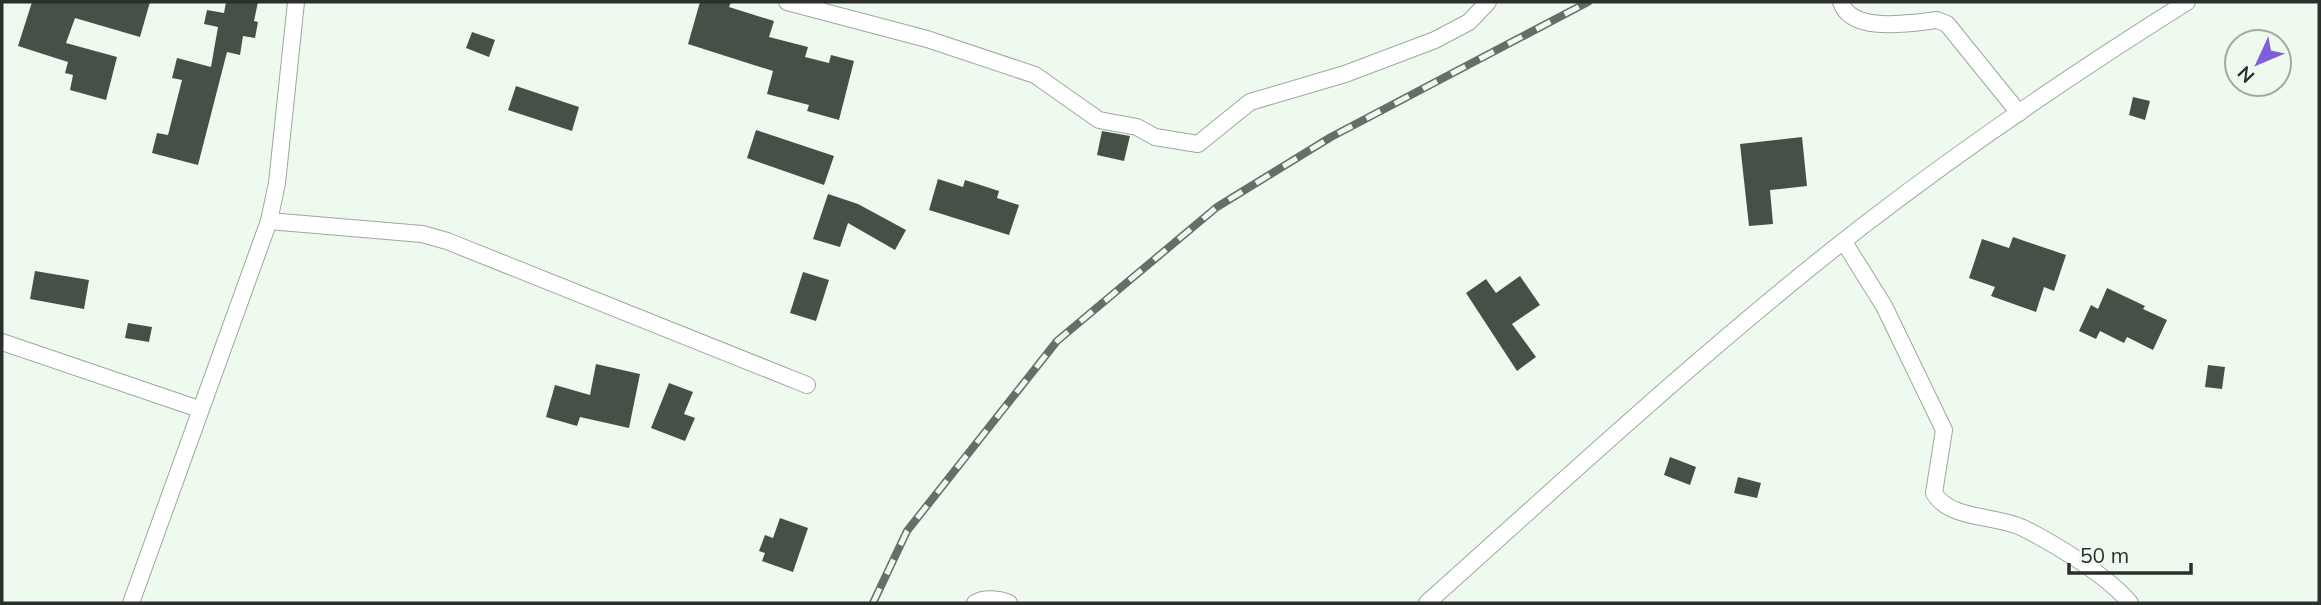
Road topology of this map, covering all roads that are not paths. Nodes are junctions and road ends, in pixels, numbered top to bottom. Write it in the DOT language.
graph roads {
  1 [pos="296,2"];
  2 [pos="787,2"];
  3 [pos="1488,2"];
  4 [pos="1841,2"];
  5 [pos="2187,2"];
  6 [pos="2019,113"];
  7 [pos="269,221"];
  8 [pos="1844,242"];
  9 [pos="2,342"];
  10 [pos="807,385"];
  11 [pos="199,409"];
  12 [pos="131,603"];
  13 [pos="975,603"];
  14 [pos="1009,603"];
  15 [pos="1427,603"];
  16 [pos="2130,603"];
  1 -- 7 [label="street"];
  2 -- 3 [label="street"];
  4 -- 6 [label="street"];
  5 -- 6 [label="street"];
  6 -- 8 [label="street"];
  7 -- 10 [label="street"];
  7 -- 11 [label="street"];
  8 -- 15 [label="street"];
  8 -- 16 [label="street"];
  9 -- 11 [label="street"];
  11 -- 12 [label="street"];
  13 -- 14 [label="street"];
}
